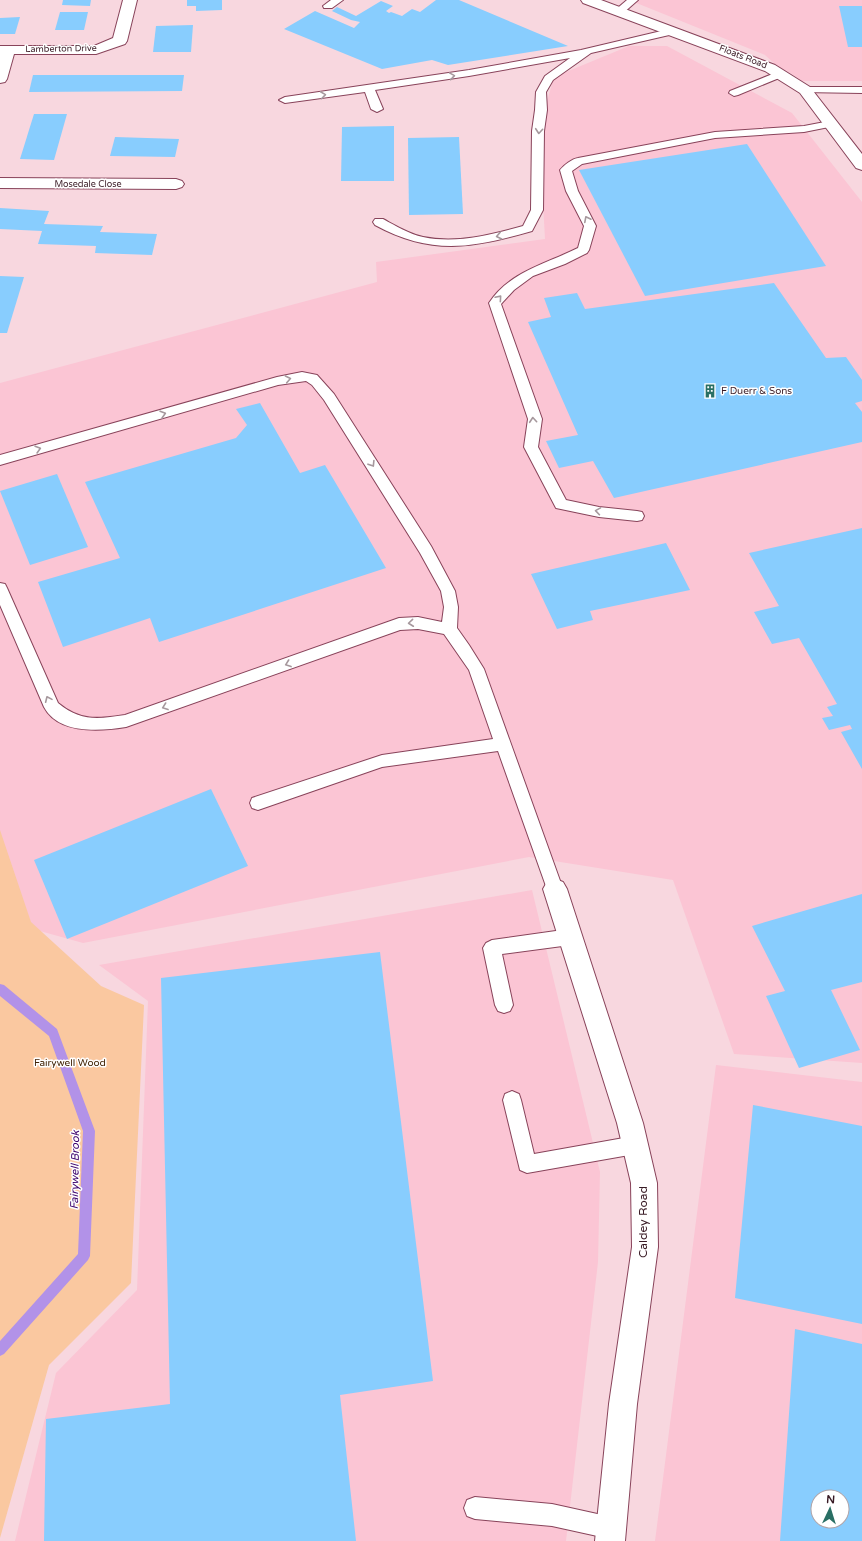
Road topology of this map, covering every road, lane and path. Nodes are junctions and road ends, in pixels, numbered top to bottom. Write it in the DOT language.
graph roads {
  1 [pos="130,0"];
  2 [pos="338,0"];
  3 [pos="588,0"];
  4 [pos="633,0"];
  5 [pos="328,6"];
  6 [pos="618,12"];
  7 [pos="674,31"];
  8 [pos="4,50"];
  9 [pos="587,51"];
  10 [pos="780,74"];
  11 [pos="0,79"];
  12 [pos="369,88"];
  13 [pos="804,90"];
  14 [pos="862,90"];
  15 [pos="734,93"];
  16 [pos="285,100"];
  17 [pos="377,109"];
  18 [pos="830,124"];
  19 [pos="862,165"];
  20 [pos="0,183"];
  21 [pos="176,184"];
  22 [pos="379,222"];
  23 [pos="0,460"];
  24 [pos="637,516"];
  25 [pos="0,588"];
  26 [pos="449,629"];
  27 [pos="503,744"];
  28 [pos="258,803"];
  29 [pos="555,889"];
  30 [pos="570,937"];
  31 [pos="504,1004"];
  32 [pos="512,1100"];
  33 [pos="635,1145"];
  34 [pos="475,1508"];
  35 [pos="611,1534"];
  1 -- 8 [label="street, Lamberton Drive"];
  2 -- 5 [label="lane"];
  3 -- 6 [label="street, Floats Road"];
  4 -- 6 [label="lane"];
  6 -- 7 [label="street, Floats Road"];
  7 -- 9 [label="lane"];
  7 -- 10 [label="street, Floats Road"];
  8 -- 11 [label="street"];
  12 -- 9 [label="lane, one-way"];
  9 -- 22 [label="lane, one-way"];
  10 -- 13 [label="street, Floats Road"];
  10 -- 15 [label="lane"];
  16 -- 12 [label="lane, one-way"];
  12 -- 17 [label="lane"];
  13 -- 14 [label="lane"];
  13 -- 18 [label="street, Floats Road"];
  18 -- 19 [label="street, Floats Road"];
  24 -- 18 [label="lane, one-way"];
  20 -- 21 [label="street, Mosedale Close"];
  23 -- 26 [label="lane, one-way"];
  26 -- 25 [label="lane, one-way"];
  26 -- 27 [label="lane"];
  27 -- 28 [label="lane"];
  27 -- 29 [label="lane"];
  29 -- 30 [label="street, Caldey Road"];
  30 -- 31 [label="lane"];
  30 -- 33 [label="street, Caldey Road"];
  32 -- 33 [label="lane"];
  33 -- 35 [label="street, Caldey Road"];
  34 -- 35 [label="lane"];
}
